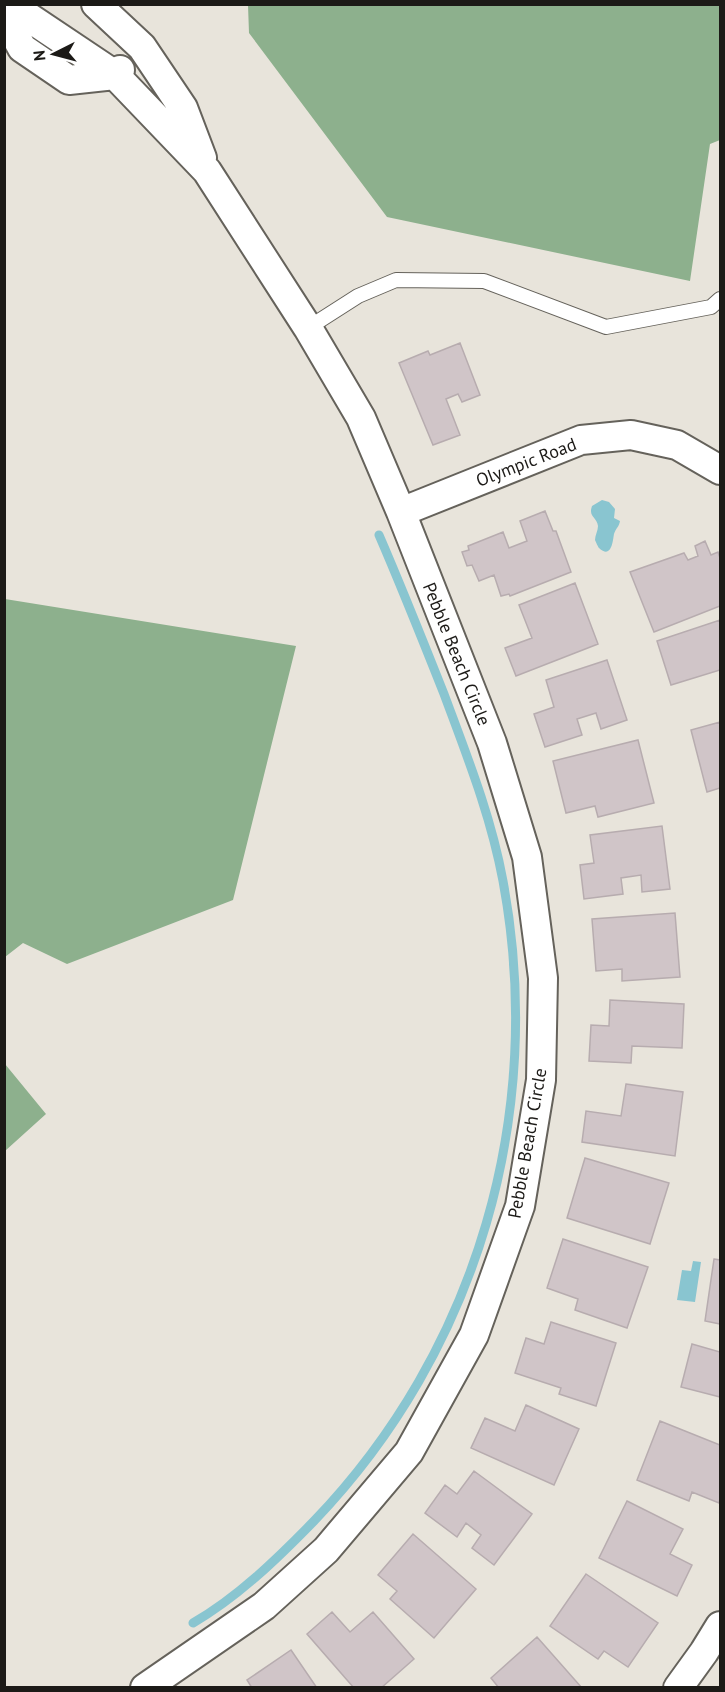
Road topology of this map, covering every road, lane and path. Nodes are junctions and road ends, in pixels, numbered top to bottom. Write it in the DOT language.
graph roads {
  1 [pos="9,4"];
  2 [pos="96,4"];
  3 [pos="4,15"];
  4 [pos="142,47"];
  5 [pos="115,75"];
  6 [pos="207,171"];
  7 [pos="720,299"];
  8 [pos="308,328"];
  9 [pos="720,470"];
  10 [pos="400,512"];
  11 [pos="720,1626"];
  12 [pos="145,1688"];
  13 [pos="678,1688"];
  1 -- 5 [label="street, Pebble Beach Circle"];
  2 -- 4 [label="street, Pebble Beach Circle"];
  3 -- 5 [label="street"];
  4 -- 5 [label="street"];
  4 -- 6 [label="street, Pebble Beach Circle"];
  5 -- 6 [label="street, Pebble Beach Circle"];
  6 -- 8 [label="street, Pebble Beach Circle"];
  7 -- 8 [label="lane"];
  8 -- 10 [label="street, Pebble Beach Circle"];
  9 -- 10 [label="street, Olympic Road"];
  10 -- 12 [label="street, Pebble Beach Circle"];
  11 -- 13 [label="street"];
}
